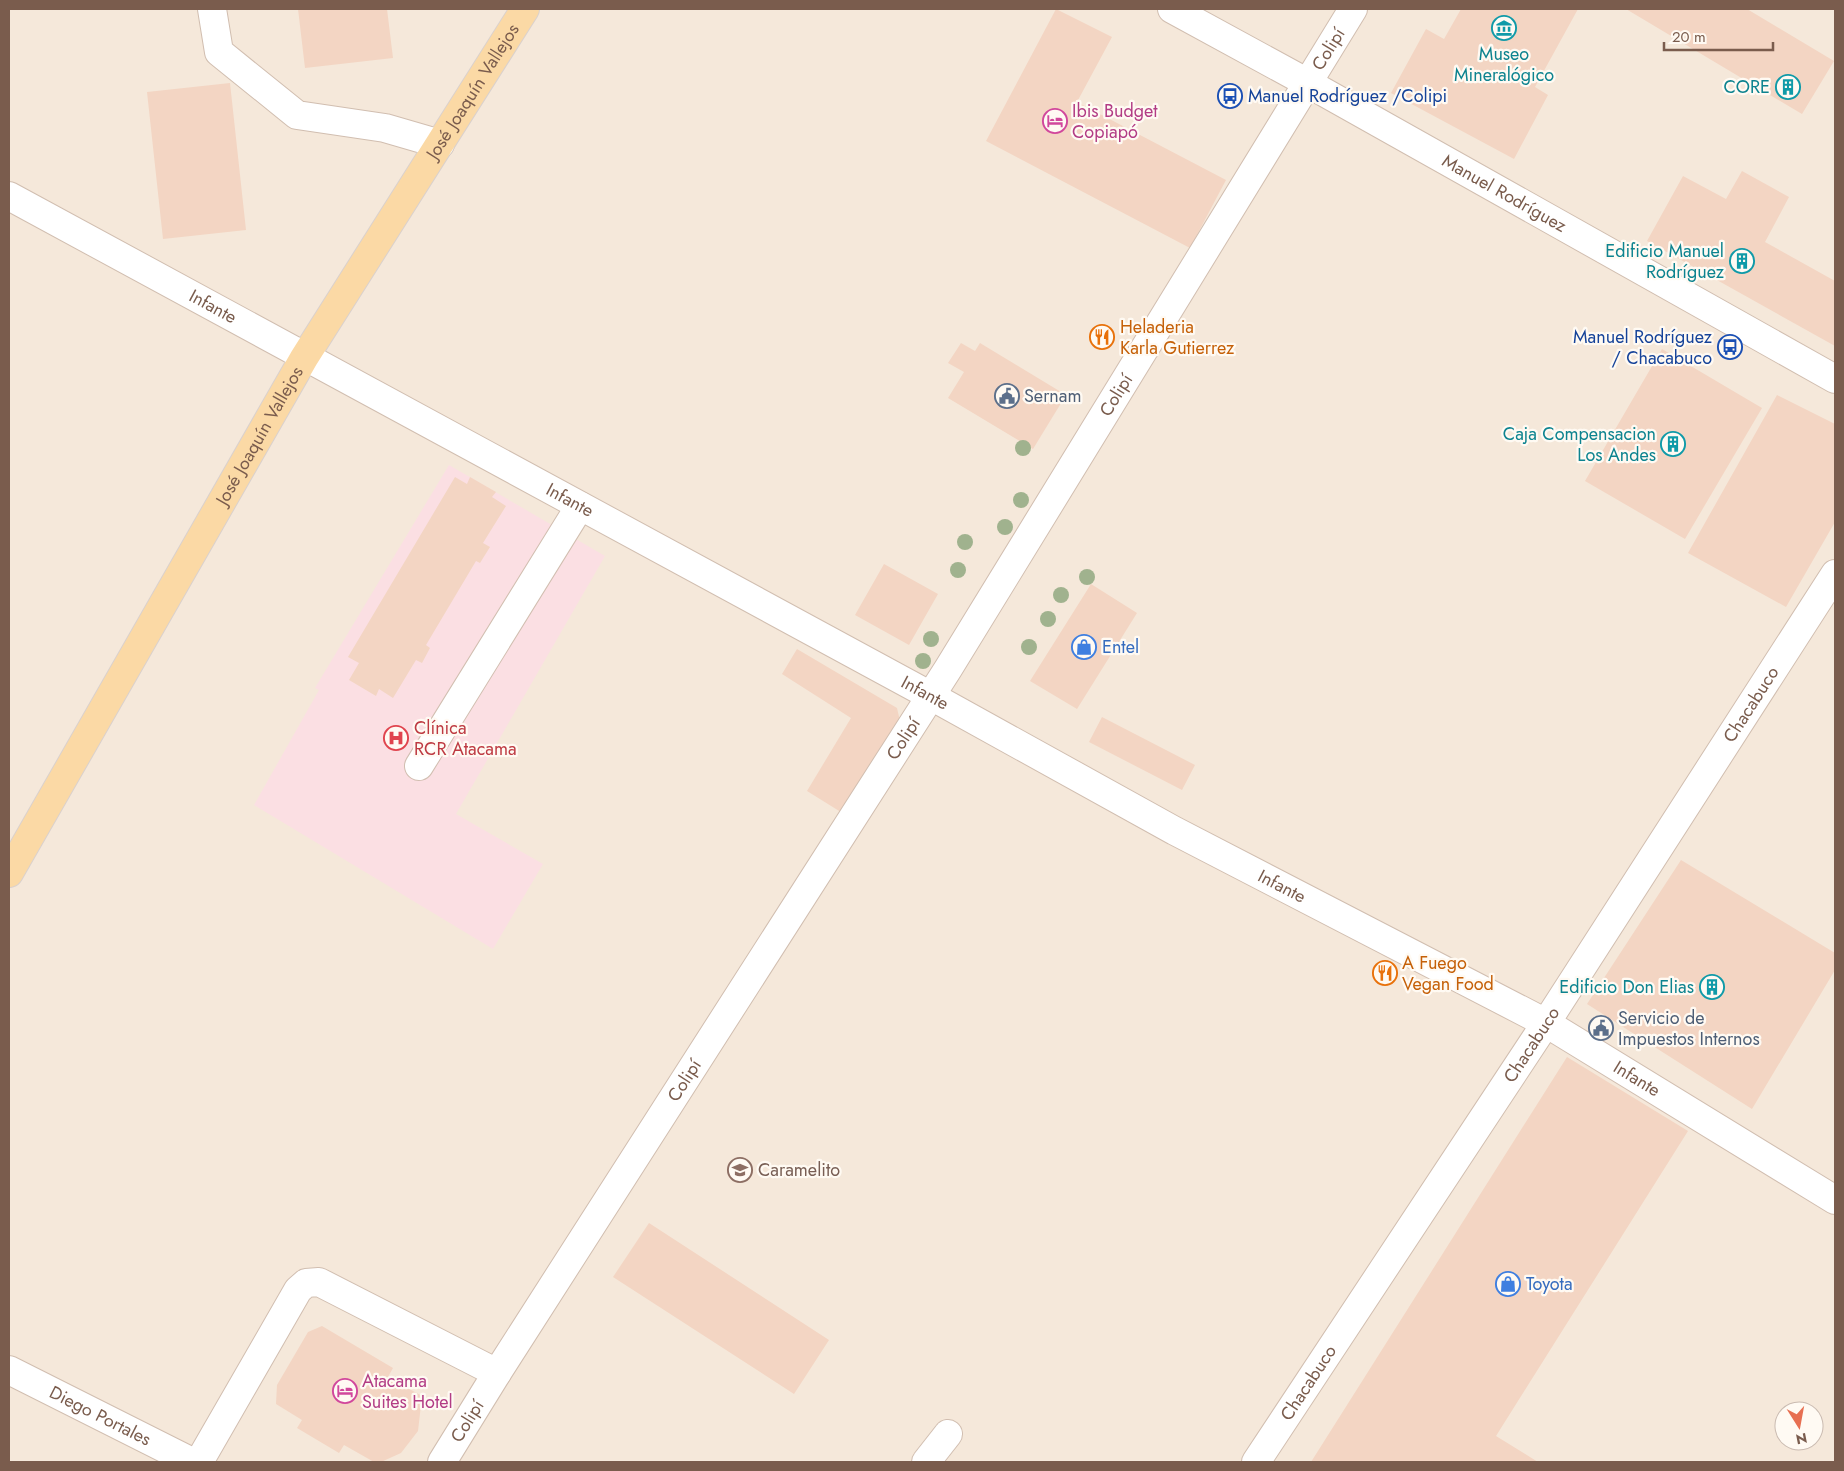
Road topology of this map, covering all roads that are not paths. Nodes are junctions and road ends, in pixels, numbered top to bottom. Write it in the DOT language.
graph roads {
  1 [pos="212,9"];
  2 [pos="525,9"];
  3 [pos="1172,9"];
  4 [pos="1352,9"];
  5 [pos="1306,82"];
  6 [pos="440,144"];
  7 [pos="9,196"];
  8 [pos="304,358"];
  9 [pos="1835,379"];
  10 [pos="580,506"];
  11 [pos="1835,574"];
  12 [pos="931,696"];
  13 [pos="419,766"];
  14 [pos="9,873"];
  15 [pos="1546,1023"];
  16 [pos="1835,1200"];
  17 [pos="9,1370"];
  18 [pos="497,1373"];
  19 [pos="948,1434"];
  20 [pos="192,1462"];
  21 [pos="199,1462"];
  22 [pos="442,1462"];
  23 [pos="926,1462"];
  24 [pos="1256,1462"];
  1 -- 6 [label="street"];
  2 -- 6 [label="main road, José Joaquín Vallejos"];
  3 -- 5 [label="street, Manuel Rodríguez"];
  4 -- 5 [label="street, Colipí"];
  5 -- 9 [label="street, Manuel Rodríguez"];
  5 -- 12 [label="street, Colipí"];
  6 -- 8 [label="main road, José Joaquín Vallejos"];
  7 -- 8 [label="street, Infante"];
  8 -- 10 [label="street, Infante"];
  8 -- 14 [label="main road, José Joaquín Vallejos"];
  10 -- 12 [label="street, Infante"];
  10 -- 13 [label="street"];
  11 -- 15 [label="street, Chacabuco"];
  12 -- 15 [label="street, Infante"];
  12 -- 18 [label="street, Colipí"];
  15 -- 16 [label="street, Infante"];
  15 -- 24 [label="street, Chacabuco"];
  17 -- 20 [label="street, Diego Portales"];
  18 -- 21 [label="street"];
  18 -- 22 [label="street, Colipí"];
  19 -- 23 [label="street"];
}
